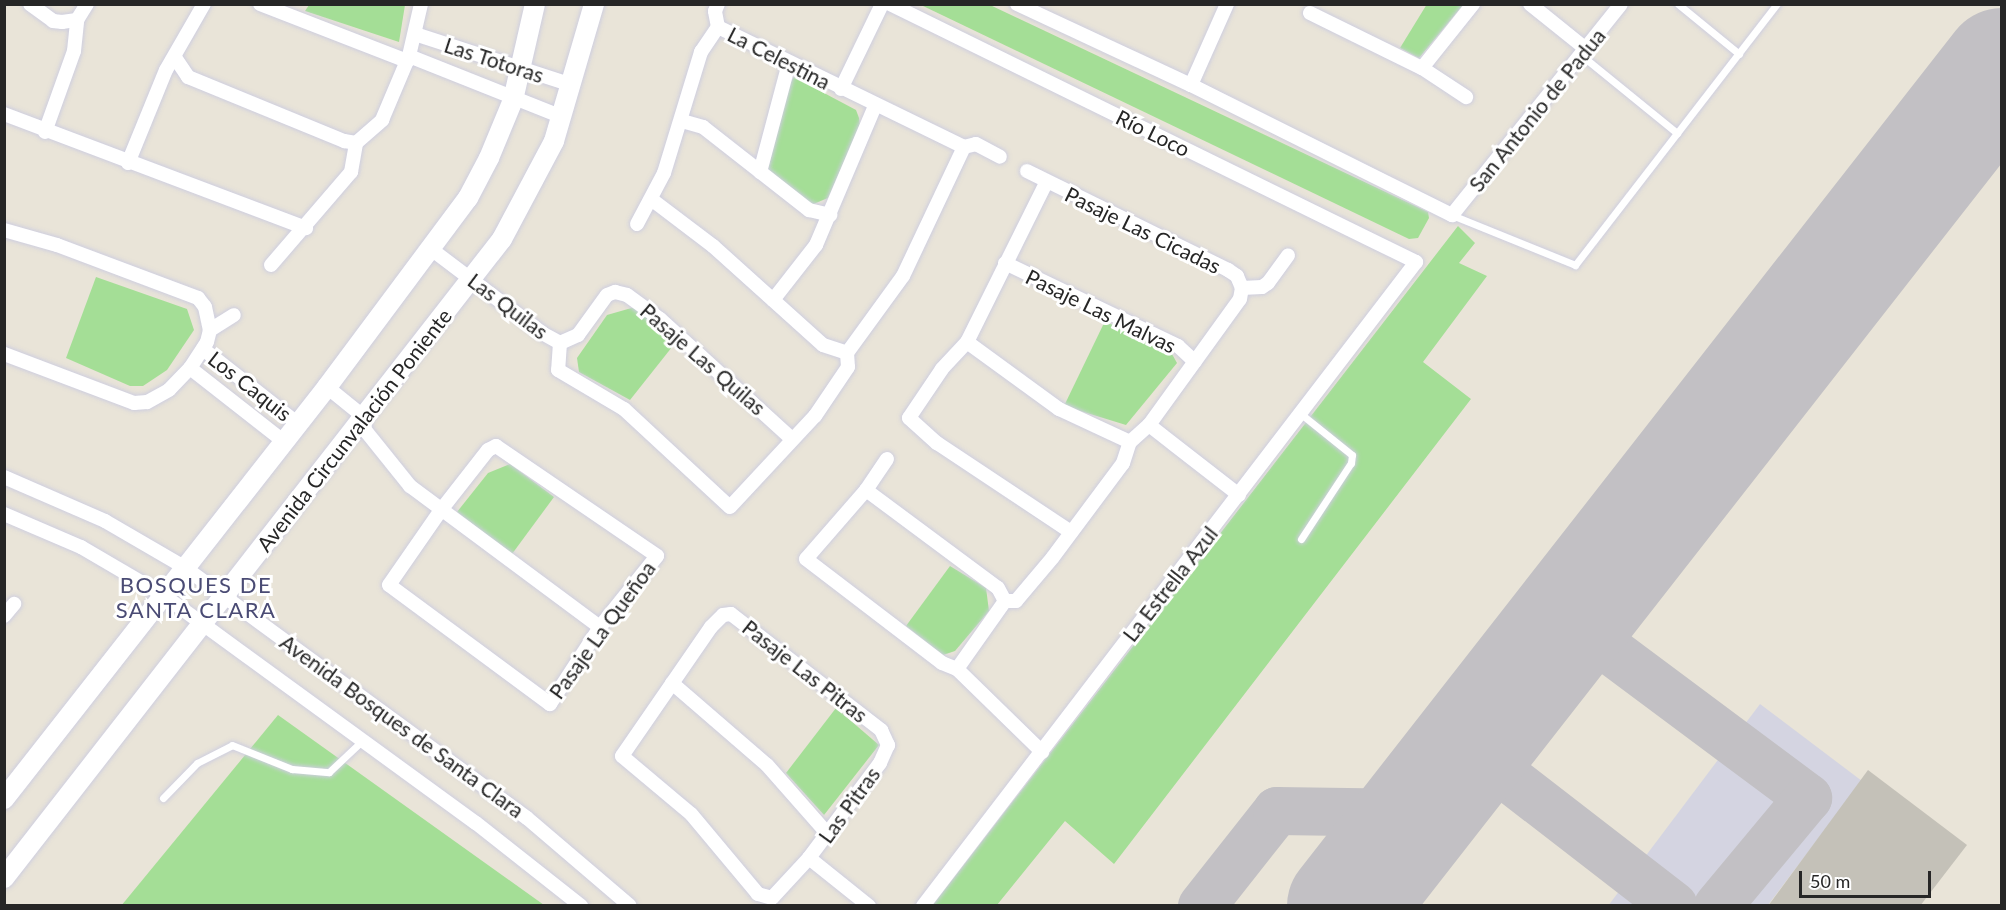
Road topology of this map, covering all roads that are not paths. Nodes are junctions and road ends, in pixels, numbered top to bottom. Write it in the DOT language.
graph roads {
  1 [pos="30,4"];
  2 [pos="87,4"];
  3 [pos="204,4"];
  4 [pos="260,4"];
  5 [pos="421,4"];
  6 [pos="535,4"];
  7 [pos="594,4"];
  8 [pos="718,4"];
  9 [pos="882,4"];
  10 [pos="890,4"];
  11 [pos="1017,4"];
  12 [pos="1227,4"];
  13 [pos="1473,4"];
  14 [pos="1530,4"];
  15 [pos="1621,4"];
  16 [pos="1678,4"];
  17 [pos="1777,4"];
  18 [pos="1310,13"];
  19 [pos="77,20"];
  20 [pos="718,27"];
  21 [pos="415,34"];
  22 [pos="1583,52"];
  23 [pos="1739,54"];
  24 [pos="176,59"];
  25 [pos="408,59"];
  26 [pos="789,63"];
  27 [pos="1422,68"];
  28 [pos="520,69"];
  29 [pos="1191,85"];
  30 [pos="572,86"];
  31 [pos="841,89"];
  32 [pos="1466,98"];
  33 [pos="513,100"];
  34 [pos="875,106"];
  35 [pos="4,114"];
  36 [pos="562,117"];
  37 [pos="682,120"];
  38 [pos="45,132"];
  39 [pos="1677,133"];
  40 [pos="356,143"];
  41 [pos="964,147"];
  42 [pos="1000,157"];
  43 [pos="128,163"];
  44 [pos="1028,171"];
  45 [pos="760,172"];
  46 [pos="1046,183"];
  47 [pos="651,199"];
  48 [pos="830,215"];
  49 [pos="1452,215"];
  50 [pos="637,224"];
  51 [pos="306,228"];
  52 [pos="4,230"];
  53 [pos="431,249"];
  54 [pos="1288,255"];
  55 [pos="1416,262"];
  56 [pos="1005,263"];
  57 [pos="271,265"];
  58 [pos="472,280"];
  59 [pos="1242,288"];
  60 [pos="607,295"];
  61 [pos="773,300"];
  62 [pos="234,315"];
  63 [pos="210,330"];
  64 [pos="968,342"];
  65 [pos="560,343"];
  66 [pos="203,349"];
  67 [pos="847,353"];
  68 [pos="4,354"];
  69 [pos="1195,362"];
  70 [pos="190,368"];
  71 [pos="327,387"];
  72 [pos="1301,414"];
  73 [pos="364,417"];
  74 [pos="297,423"];
  75 [pos="1149,425"];
  76 [pos="792,439"];
  77 [pos="283,441"];
  78 [pos="1130,442"];
  79 [pos="887,459"];
  80 [pos="4,477"];
  81 [pos="866,490"];
  82 [pos="1239,495"];
  83 [pos="441,510"];
  84 [pos="4,514"];
  85 [pos="1071,532"];
  86 [pos="1301,539"];
  87 [pos="184,567"];
  88 [pos="163,595"];
  89 [pos="224,597"];
  90 [pos="1005,601"];
  91 [pos="14,604"];
  92 [pos="4,616"];
  93 [pos="203,625"];
  94 [pos="600,627"];
  95 [pos="957,669"];
  96 [pos="672,683"];
  97 [pos="363,740"];
  98 [pos="888,751"];
  99 [pos="1042,752"];
  100 [pos="163,798"];
  101 [pos="4,799"];
  102 [pos="827,833"];
  103 [pos="809,858"];
  104 [pos="4,878"];
  105 [pos="766,898"];
  106 [pos="581,906"];
  107 [pos="630,906"];
  108 [pos="869,906"];
  109 [pos="923,906"];
  1 -- 19 [label="street"];
  2 -- 19 [label="street"];
  3 -- 24 [label="street"];
  4 -- 25 [label="street"];
  5 -- 21 [label="street, Las Totoras"];
  6 -- 28 [label="street"];
  7 -- 30 [label="street, Avenida Circunvalación Poniente"];
  8 -- 20 [label="street"];
  9 -- 31 [label="street, La Celestina"];
  10 -- 55 [label="street, Río Loco"];
  11 -- 29 [label="street"];
  12 -- 29 [label="street"];
  13 -- 27 [label="street"];
  14 -- 22 [label="street"];
  15 -- 22 [label="street, San Antonio de Padua"];
  16 -- 23 [label="lane"];
  17 -- 23 [label="lane"];
  18 -- 27 [label="street"];
  19 -- 38 [label="street"];
  20 -- 26 [label="street, La Celestina"];
  20 -- 37 [label="street"];
  21 -- 25 [label="street, Las Totoras"];
  21 -- 28 [label="street, Las Totoras"];
  22 -- 39 [label="lane"];
  22 -- 49 [label="street, San Antonio de Padua"];
  23 -- 39 [label="lane"];
  24 -- 40 [label="street"];
  24 -- 43 [label="street"];
  25 -- 33 [label="street"];
  25 -- 40 [label="street, Las Totoras"];
  26 -- 31 [label="street, La Celestina"];
  26 -- 45 [label="street"];
  27 -- 32 [label="street"];
  28 -- 30 [label="street, Las Totoras"];
  28 -- 33 [label="street"];
  29 -- 49 [label="street"];
  30 -- 36 [label="street, Avenida Circunvalación Poniente"];
  31 -- 34 [label="street, La Celestina"];
  33 -- 36 [label="street"];
  33 -- 53 [label="street"];
  34 -- 41 [label="street, La Celestina"];
  34 -- 48 [label="street"];
  35 -- 38 [label="street"];
  36 -- 58 [label="street, Avenida Circunvalación Poniente"];
  37 -- 45 [label="street"];
  37 -- 47 [label="street"];
  38 -- 43 [label="street"];
  39 -- 49 [label="lane"];
  40 -- 51 [label="street"];
  41 -- 42 [label="street, La Celestina"];
  41 -- 67 [label="street"];
  43 -- 51 [label="street"];
  44 -- 46 [label="street, Pasaje Las Cicadas"];
  45 -- 48 [label="street"];
  46 -- 56 [label="street, Pasaje Las Cicadas"];
  46 -- 59 [label="street, Pasaje Las Cicadas"];
  47 -- 50 [label="street"];
  47 -- 61 [label="street"];
  48 -- 61 [label="street"];
  51 -- 57 [label="street"];
  52 -- 63 [label="street"];
  53 -- 58 [label="street, Las Quilas"];
  53 -- 71 [label="street"];
  54 -- 59 [label="street, Pasaje Las Cicadas"];
  55 -- 72 [label="street, La Estrella Azul"];
  56 -- 64 [label="street, Pasaje Las Cicadas"];
  56 -- 69 [label="street, Pasaje Las Malvas"];
  58 -- 65 [label="street, Las Quilas"];
  58 -- 73 [label="street, Avenida Circunvalación Poniente"];
  59 -- 69 [label="street"];
  60 -- 65 [label="street, Las Quilas"];
  60 -- 76 [label="street, Pasaje Las Quilas"];
  61 -- 67 [label="street"];
  62 -- 63 [label="street"];
  63 -- 66 [label="street"];
  64 -- 78 [label="street"];
  64 -- 85 [label="street, Pasaje Las Cicadas"];
  65 -- 76 [label="street"];
  66 -- 70 [label="street"];
  66 -- 74 [label="street, Los Caquis"];
  67 -- 76 [label="street"];
  68 -- 70 [label="street"];
  69 -- 75 [label="street"];
  70 -- 77 [label="street, Los Caquis"];
  71 -- 73 [label="street"];
  71 -- 74 [label="street"];
  72 -- 82 [label="street, La Estrella Azul"];
  72 -- 86 [label="lane"];
  73 -- 83 [label="street"];
  73 -- 89 [label="street, Avenida Circunvalación Poniente"];
  74 -- 77 [label="street"];
  75 -- 78 [label="street"];
  75 -- 82 [label="street"];
  77 -- 87 [label="street"];
  78 -- 85 [label="street"];
  79 -- 81 [label="street"];
  80 -- 87 [label="street, Avenida Bosques de Santa Clara"];
  81 -- 90 [label="street"];
  81 -- 95 [label="street"];
  82 -- 99 [label="street, La Estrella Azul"];
  83 -- 94 [label="street"];
  83 -- 94 [label="street, Pasaje La Queñoa"];
  83 -- 94 [label="street, Pasaje La Queñoa"];
  84 -- 88 [label="street, Avenida Bosques de Santa Clara"];
  85 -- 90 [label="street"];
  87 -- 88 [label="street"];
  87 -- 89 [label="street, Avenida Bosques de Santa Clara"];
  88 -- 93 [label="street, Avenida Bosques de Santa Clara"];
  88 -- 101 [label="street"];
  89 -- 93 [label="street, Avenida Circunvalación Poniente"];
  89 -- 107 [label="street, Avenida Bosques de Santa Clara"];
  90 -- 95 [label="street"];
  91 -- 92 [label="street"];
  93 -- 97 [label="street, Avenida Bosques de Santa Clara"];
  93 -- 104 [label="street, Avenida Circunvalación Poniente"];
  95 -- 99 [label="street"];
  96 -- 98 [label="street, Pasaje Las Pitras"];
  96 -- 102 [label="street"];
  96 -- 105 [label="street, Pasaje Las Pitras"];
  97 -- 100 [label="lane"];
  97 -- 106 [label="street, Avenida Bosques de Santa Clara"];
  98 -- 102 [label="street, Las Pitras"];
  99 -- 109 [label="street, La Estrella Azul"];
  102 -- 103 [label="street, Las Pitras"];
  103 -- 105 [label="street, Las Pitras"];
  103 -- 108 [label="street, Las Pitras"];
}
